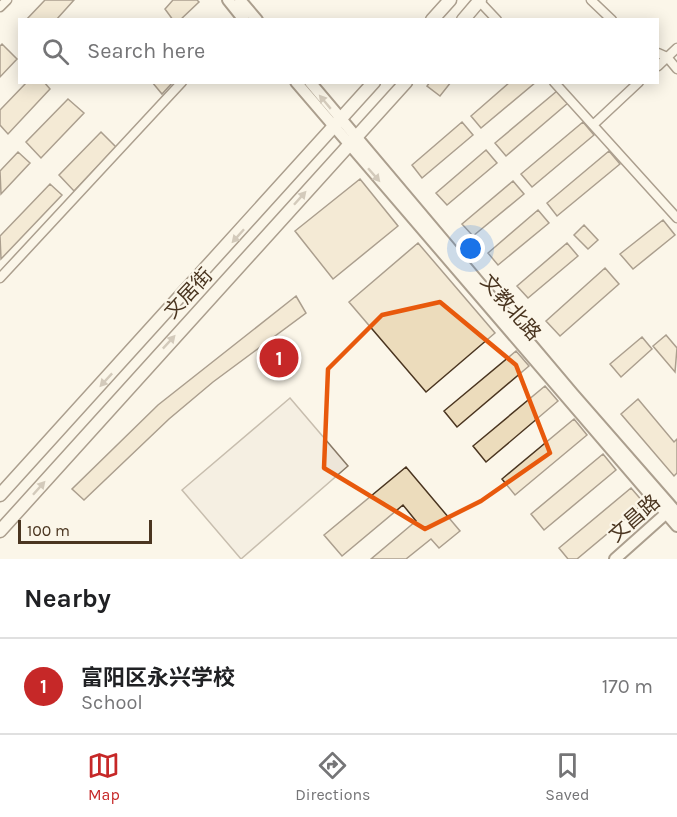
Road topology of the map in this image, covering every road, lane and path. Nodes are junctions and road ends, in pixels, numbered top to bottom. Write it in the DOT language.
graph roads {
  1 [pos="7,0"];
  2 [pos="228,0"];
  3 [pos="240,0"];
  4 [pos="450,0"];
  5 [pos="480,0"];
  6 [pos="591,0"];
  7 [pos="0,7"];
  8 [pos="241,18"];
  9 [pos="254,18"];
  10 [pos="434,18"];
  11 [pos="465,18"];
  12 [pos="494,18"];
  13 [pos="610,18"];
  14 [pos="677,48"];
  15 [pos="659,54"];
  16 [pos="667,57"];
  17 [pos="659,64"];
  18 [pos="677,69"];
  19 [pos="180,84"];
  20 [pos="298,84"];
  21 [pos="311,84"];
  22 [pos="372,84"];
  23 [pos="404,84"];
  24 [pos="556,84"];
  25 [pos="637,84"];
  26 [pos="338,125"];
  27 [pos="592,125"];
  28 [pos="352,141"];
  29 [pos="677,218"];
  30 [pos="0,278"];
  31 [pos="0,495"];
  32 [pos="673,510"];
  33 [pos="677,526"];
  34 [pos="0,531"];
  35 [pos="615,559"];
  1 -- 7 [label="street"];
  2 -- 8 [label="street"];
  3 -- 9 [label="street"];
  4 -- 10 [label="main road"];
  5 -- 11 [label="main road"];
  5 -- 12 [label="street"];
  6 -- 13 [label="street"];
  14 -- 16 [label="street"];
  15 -- 16 [label="street"];
  16 -- 17 [label="street"];
  16 -- 18 [label="street"];
  19 -- 30 [label="street"];
  20 -- 26 [label="street, 文教北路"];
  26 -- 21 [label="street, 文教北路, one-way"];
  22 -- 26 [label="main road, 文居街"];
  23 -- 28 [label="main road, 文居街"];
  24 -- 27 [label="street"];
  25 -- 27 [label="street"];
  26 -- 28 [label="street, 文教北路"];
  26 -- 31 [label="main road, 文居街, one-way"];
  27 -- 29 [label="street"];
  28 -- 32 [label="street, 文教北路"];
  34 -- 28 [label="main road, 文居街, one-way"];
  32 -- 33 [label="street, 文教北路"];
  32 -- 35 [label="street, 文昌路"];
}
